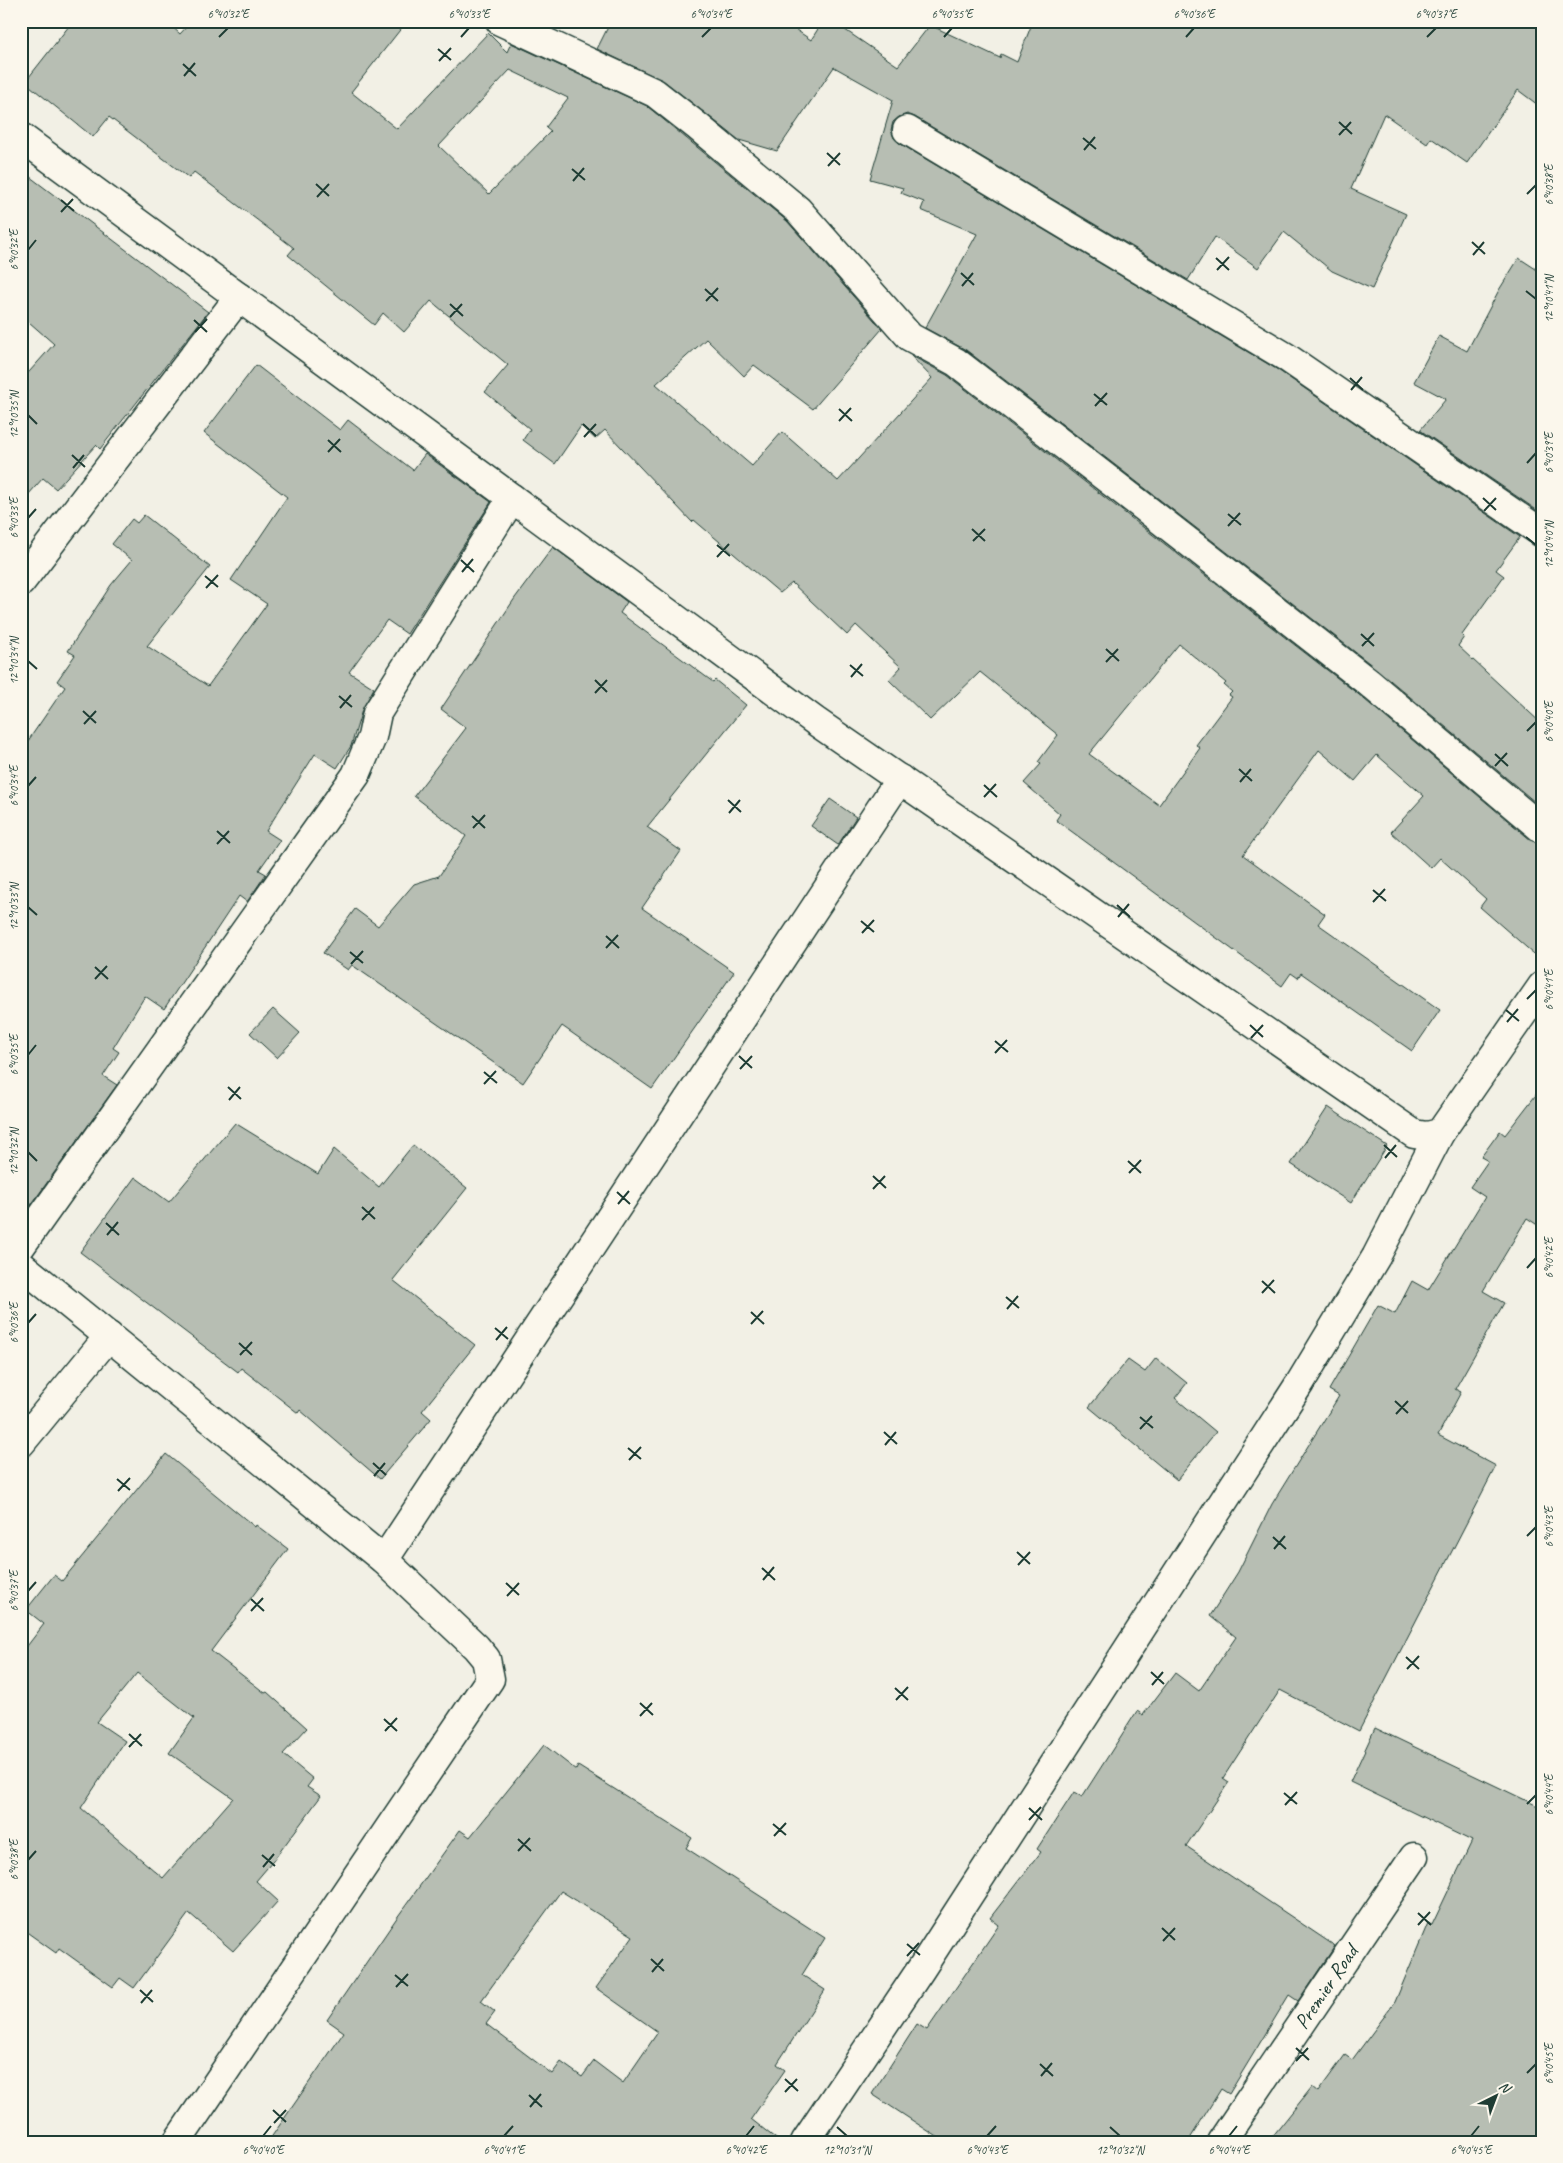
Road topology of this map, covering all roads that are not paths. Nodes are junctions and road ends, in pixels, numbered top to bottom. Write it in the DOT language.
graph roads {
  1 [pos="500,21"];
  2 [pos="906,130"];
  3 [pos="21,137"];
  4 [pos="239,297"];
  5 [pos="512,498"];
  6 [pos="1542,533"];
  7 [pos="21,582"];
  8 [pos="900,779"];
  9 [pos="1542,829"];
  10 [pos="1542,986"];
  11 [pos="1440,1133"];
  12 [pos="21,1246"];
  13 [pos="21,1265"];
  14 [pos="109,1336"];
  15 [pos="21,1443"];
  16 [pos="384,1560"];
  17 [pos="1414,1857"];
  18 [pos="177,2142"];
  19 [pos="805,2142"];
  20 [pos="1221,2142"];
  1 -- 9 [label="street"];
  2 -- 6 [label="street"];
  3 -- 4 [label="street"];
  4 -- 5 [label="street"];
  4 -- 7 [label="street"];
  5 -- 8 [label="street"];
  5 -- 12 [label="street"];
  8 -- 11 [label="street"];
  8 -- 16 [label="street"];
  10 -- 11 [label="street"];
  11 -- 19 [label="street"];
  13 -- 14 [label="street"];
  14 -- 15 [label="street"];
  14 -- 16 [label="street"];
  16 -- 18 [label="street"];
  17 -- 20 [label="street, Premier Road"];
}
